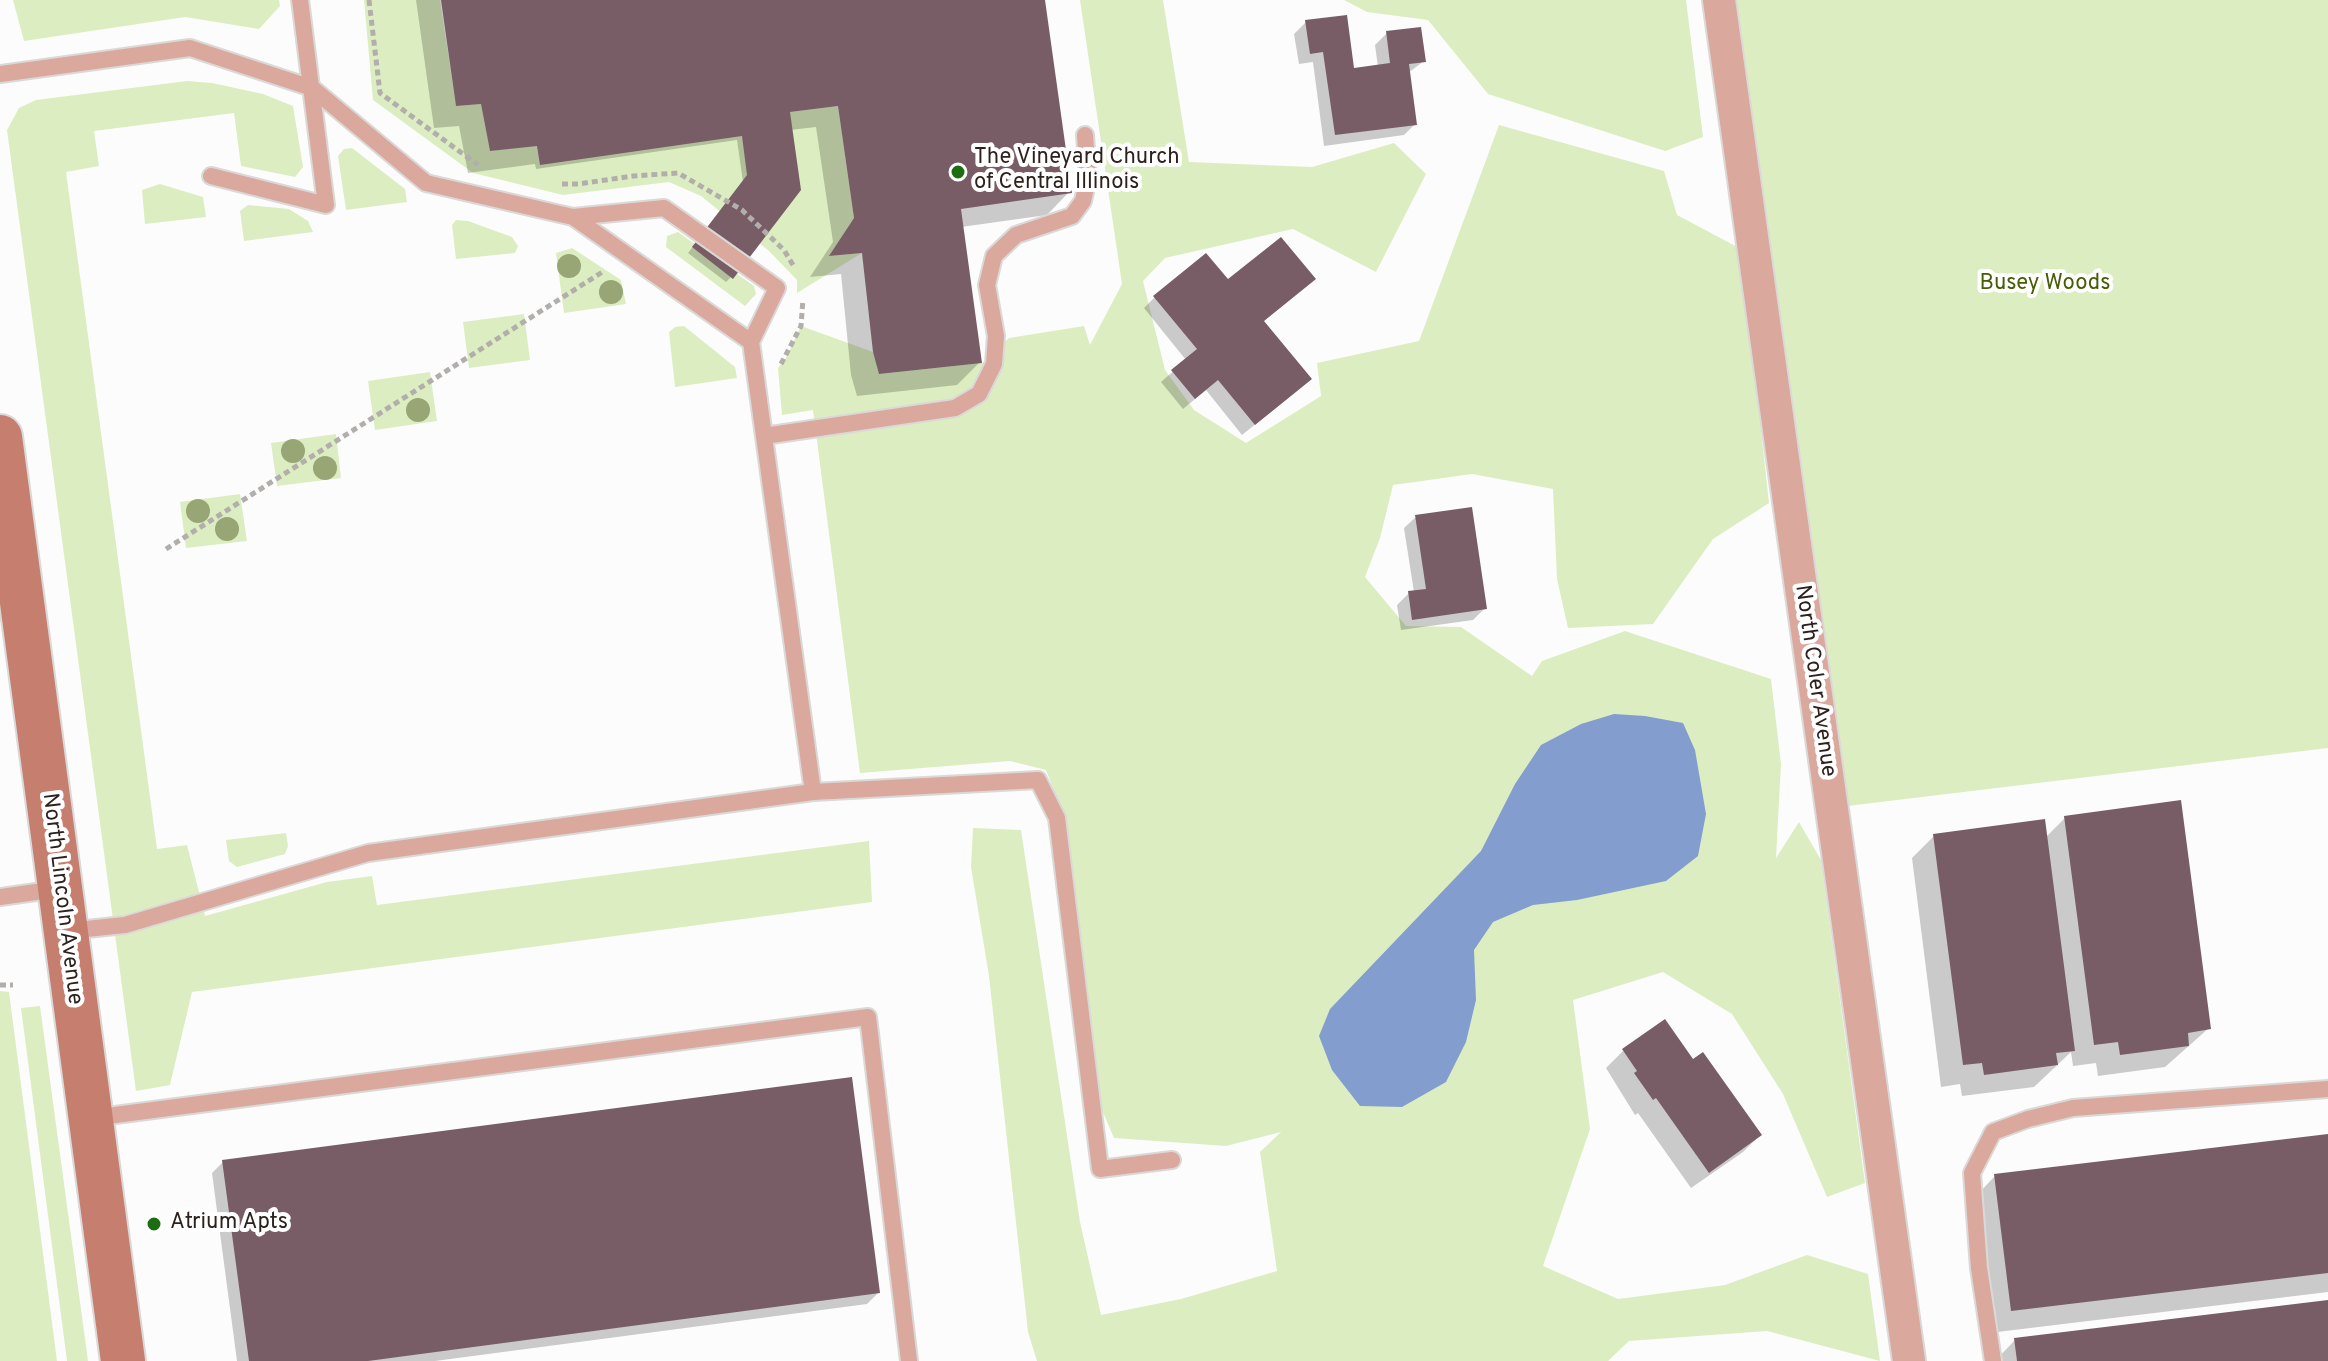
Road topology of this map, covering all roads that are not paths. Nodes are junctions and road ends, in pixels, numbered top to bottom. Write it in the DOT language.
graph roads {
  1 [pos="300,0"];
  2 [pos="1719,0"];
  3 [pos="0,74"];
  4 [pos="312,88"];
  5 [pos="1085,135"];
  6 [pos="211,176"];
  7 [pos="573,217"];
  8 [pos="751,342"];
  9 [pos="764,436"];
  10 [pos="0,437"];
  11 [pos="813,792"];
  12 [pos="59,889"];
  13 [pos="0,897"];
  14 [pos="65,932"];
  15 [pos="2328,1089"];
  16 [pos="90,1118"];
  17 [pos="1172,1160"];
  18 [pos="123,1361"];
  19 [pos="909,1361"];
  20 [pos="1909,1361"];
  21 [pos="1993,1361"];
  1 -- 4 [label="lane"];
  2 -- 20 [label="street, North Coler Avenue"];
  3 -- 4 [label="lane"];
  4 -- 6 [label="lane"];
  4 -- 7 [label="lane"];
  5 -- 9 [label="lane"];
  7 -- 8 [label="lane"];
  7 -- 8 [label="lane"];
  8 -- 9 [label="lane"];
  9 -- 11 [label="lane"];
  10 -- 12 [label="main road, North Lincoln Avenue"];
  11 -- 14 [label="lane"];
  11 -- 17 [label="lane"];
  12 -- 13 [label="lane"];
  12 -- 14 [label="main road, North Lincoln Avenue"];
  14 -- 16 [label="main road, North Lincoln Avenue"];
  15 -- 21 [label="lane"];
  16 -- 18 [label="main road, North Lincoln Avenue"];
  16 -- 19 [label="lane"];
}
